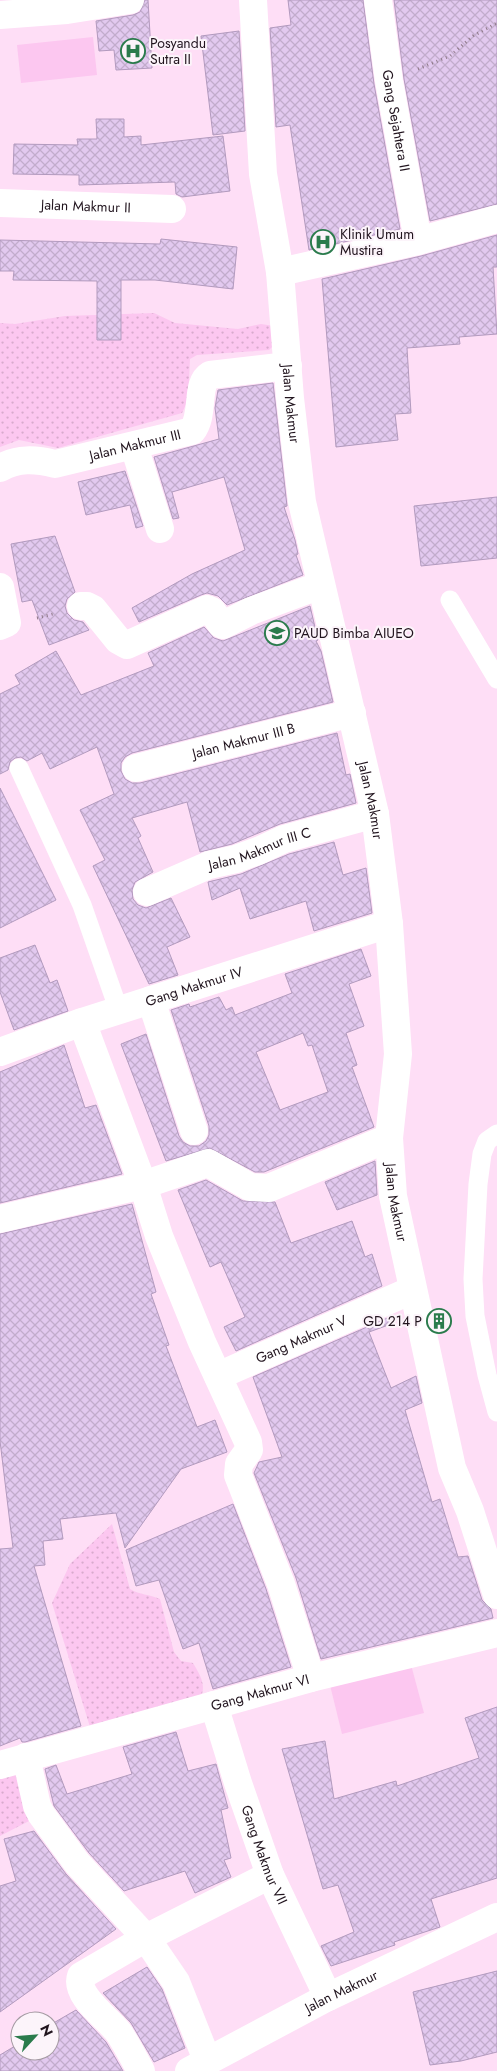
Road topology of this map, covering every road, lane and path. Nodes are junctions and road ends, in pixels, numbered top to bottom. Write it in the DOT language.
graph roads {
  1 [pos="130,0"];
  2 [pos="253,0"];
  3 [pos="378,0"];
  4 [pos="0,15"];
  5 [pos="497,23"];
  6 [pos="389,81"];
  7 [pos="0,203"];
  8 [pos="172,209"];
  9 [pos="497,219"];
  10 [pos="418,240"];
  11 [pos="280,272"];
  12 [pos="288,366"];
  13 [pos="134,446"];
  14 [pos="0,468"];
  15 [pos="160,530"];
  16 [pos="321,584"];
  17 [pos="0,587"];
  18 [pos="450,600"];
  19 [pos="81,606"];
  20 [pos="3,624"];
  21 [pos="497,679"];
  22 [pos="352,713"];
  23 [pos="19,768"];
  24 [pos="136,768"];
  25 [pos="375,814"];
  26 [pos="147,892"];
  27 [pos="389,924"];
  28 [pos="151,1000"];
  29 [pos="120,1011"];
  30 [pos="82,1022"];
  31 [pos="0,1052"];
  32 [pos="194,1131"];
  33 [pos="497,1134"];
  34 [pos="389,1138"];
  35 [pos="142,1185"];
  36 [pos="0,1220"];
  37 [pos="412,1290"];
  38 [pos="218,1376"];
  39 [pos="497,1412"];
  40 [pos="497,1595"];
  41 [pos="497,1633"];
  42 [pos="311,1678"];
  43 [pos="214,1705"];
  44 [pos="26,1757"];
  45 [pos="0,1765"];
  46 [pos="270,1875"];
  47 [pos="497,1917"];
  48 [pos="146,1938"];
  49 [pos="328,1997"];
  50 [pos="198,2066"];
  51 [pos="140,2071"];
  1 -- 4 [label="street"];
  2 -- 11 [label="street, Jalan Makmur"];
  3 -- 6 [label="street, Gang Sejahtera II"];
  5 -- 6 [label="path"];
  6 -- 10 [label="street, Gang Sejahtera II"];
  7 -- 8 [label="street, Jalan Makmur II"];
  9 -- 10 [label="street"];
  10 -- 11 [label="street"];
  11 -- 12 [label="street, Jalan Makmur"];
  12 -- 13 [label="street, Jalan Makmur III"];
  12 -- 16 [label="street, Jalan Makmur"];
  13 -- 14 [label="street, Jalan Makmur III"];
  13 -- 15 [label="street"];
  16 -- 19 [label="street"];
  16 -- 22 [label="street, Jalan Makmur"];
  17 -- 20 [label="street"];
  18 -- 21 [label="lane"];
  19 -- 20 [label="path"];
  22 -- 24 [label="street, Jalan Makmur III B"];
  22 -- 25 [label="street, Jalan Makmur"];
  23 -- 29 [label="lane"];
  25 -- 26 [label="street, Jalan Makmur III C"];
  25 -- 27 [label="street, Jalan Makmur"];
  27 -- 28 [label="street, Gang Makmur IV"];
  27 -- 34 [label="street, Jalan Makmur"];
  28 -- 29 [label="street, Gang Makmur IV"];
  28 -- 32 [label="street"];
  29 -- 30 [label="street, Gang Makmur IV"];
  30 -- 31 [label="street, Gang Makmur IV"];
  30 -- 35 [label="street"];
  33 -- 39 [label="lane"];
  34 -- 35 [label="street"];
  34 -- 37 [label="street, Jalan Makmur"];
  35 -- 36 [label="street"];
  35 -- 38 [label="street"];
  37 -- 38 [label="street, Gang Makmur V"];
  37 -- 40 [label="street, Jalan Makmur"];
  38 -- 42 [label="street"];
  41 -- 42 [label="street, Gang Makmur VI"];
  42 -- 43 [label="street, Gang Makmur VI"];
  43 -- 44 [label="street, Gang Makmur VI"];
  43 -- 46 [label="street, Gang Makmur VII"];
  44 -- 45 [label="street, Gang Makmur VI"];
  44 -- 48 [label="street"];
  46 -- 48 [label="street"];
  46 -- 49 [label="street, Gang Makmur VII"];
  47 -- 49 [label="street, Jalan Makmur"];
  48 -- 50 [label="street"];
  48 -- 51 [label="street"];
  49 -- 50 [label="street, Jalan Makmur"];
}
